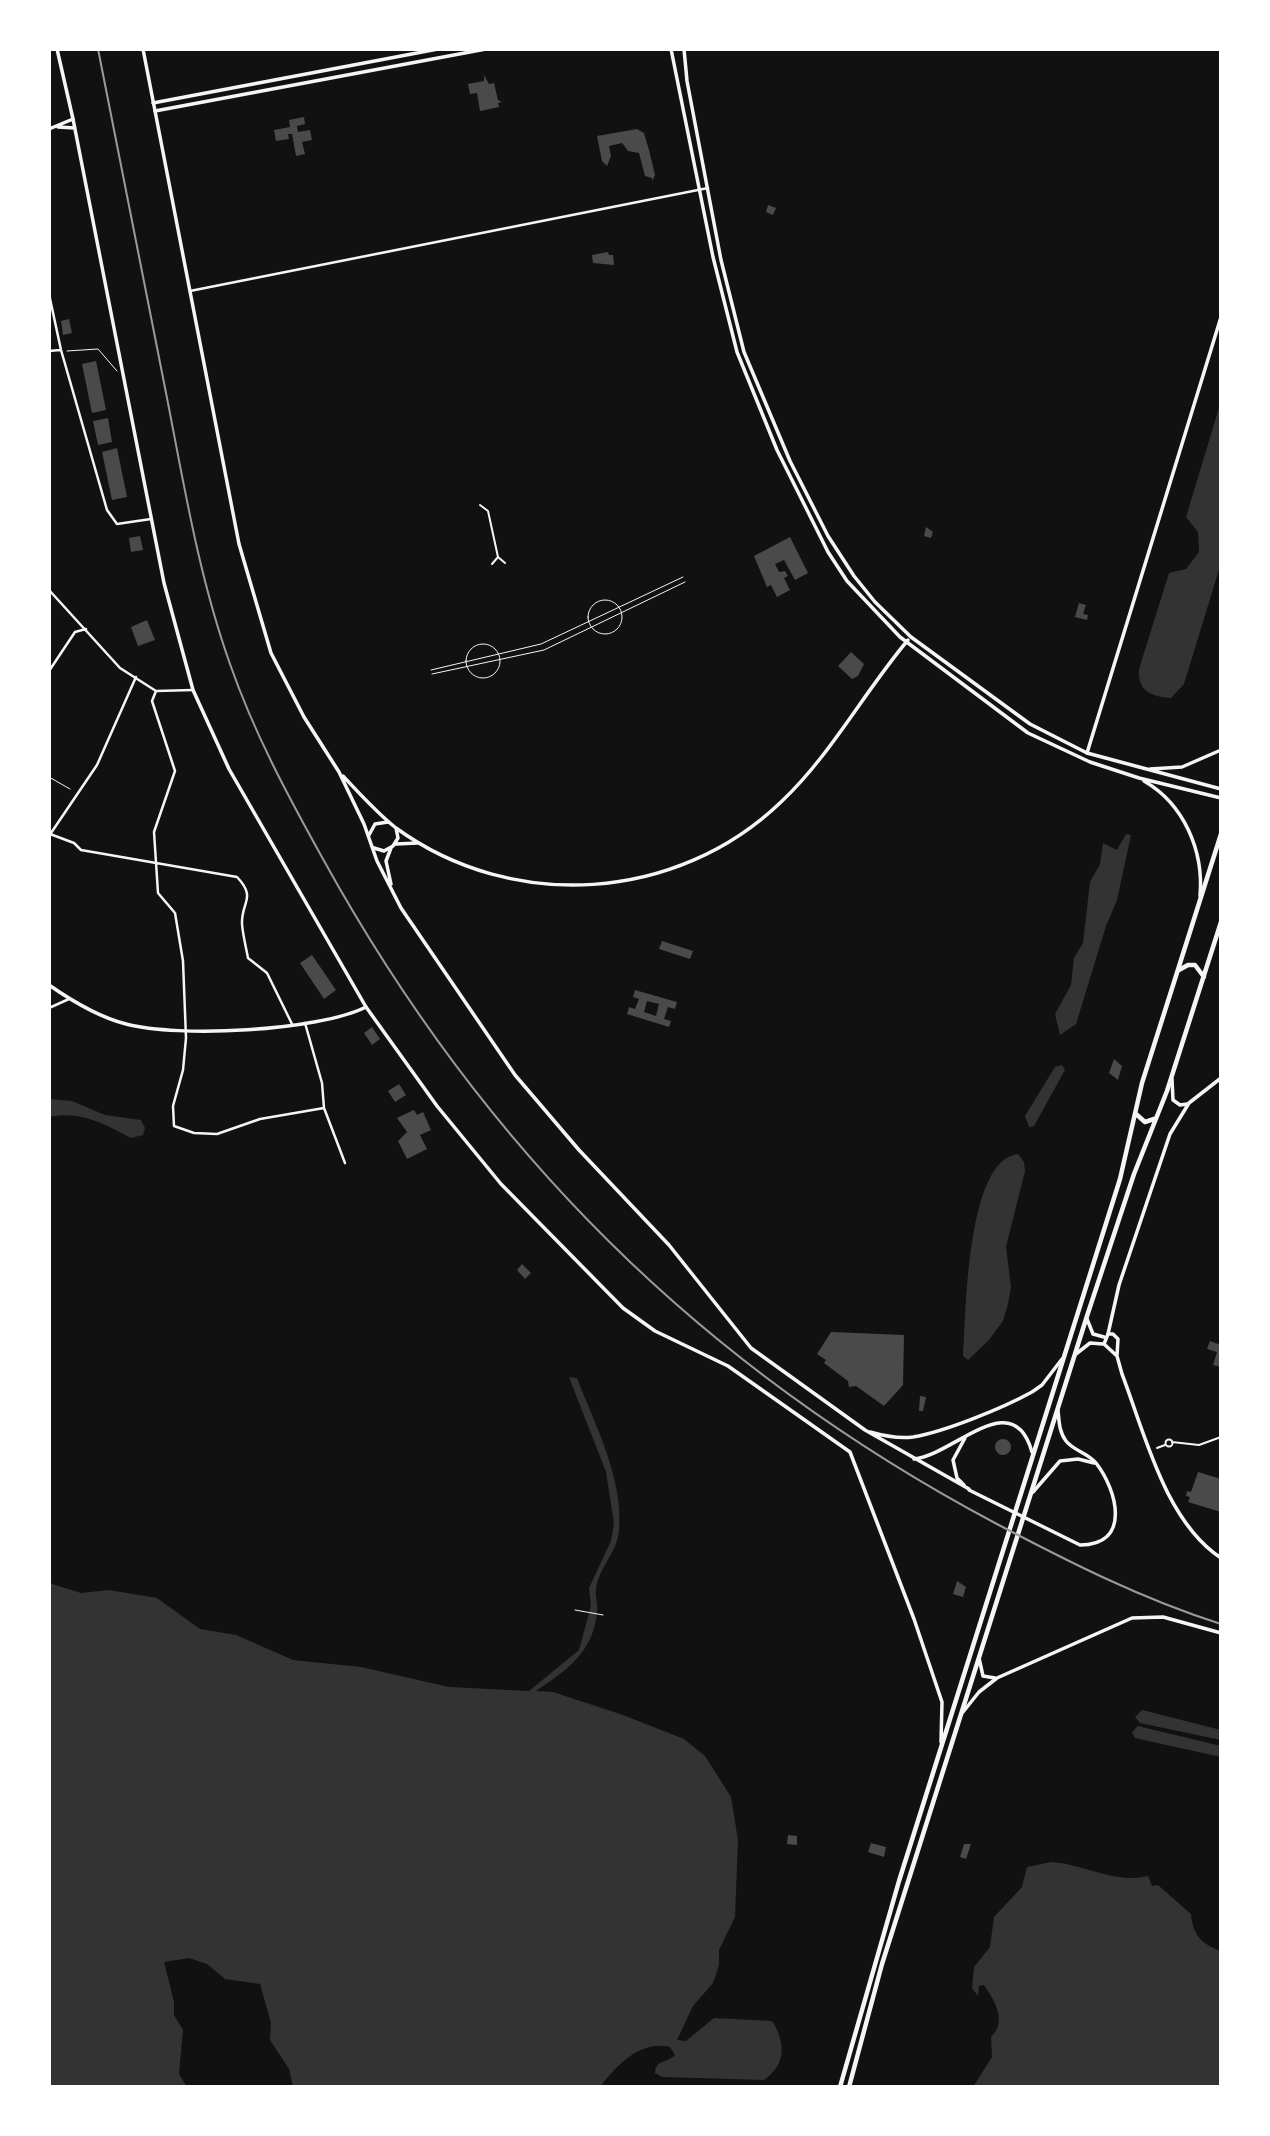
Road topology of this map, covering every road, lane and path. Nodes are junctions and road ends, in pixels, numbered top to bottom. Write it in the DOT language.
graph roads {
  1 [pos="57,49"];
  2 [pos="143,49"];
  3 [pos="438,49"];
  4 [pos="486,49"];
  5 [pos="671,49"];
  6 [pos="684,49"];
  7 [pos="153,103"];
  8 [pos="155,111"];
  9 [pos="73,119"];
  10 [pos="58,127"];
  11 [pos="75,128"];
  12 [pos="49,129"];
  13 [pos="708,188"];
  14 [pos="700,190"];
  15 [pos="190,291"];
  16 [pos="49,294"];
  17 [pos="1221,317"];
  18 [pos="61,350"];
  19 [pos="49,351"];
  20 [pos="123,375"];
  21 [pos="480,505"];
  22 [pos="151,519"];
  23 [pos="498,557"];
  24 [pos="505,563"];
  25 [pos="492,564"];
  26 [pos="683,577"];
  27 [pos="685,582"];
  28 [pos="50,593"];
  29 [pos="620,607"];
  30 [pos="622,613"];
  31 [pos="589,622"];
  32 [pos="591,627"];
  33 [pos="86,629"];
  34 [pos="911,637"];
  35 [pos="906,642"];
  36 [pos="498,654"];
  37 [pos="500,660"];
  38 [pos="465,662"];
  39 [pos="466,667"];
  40 [pos="430,670"];
  41 [pos="49,671"];
  42 [pos="432,674"];
  43 [pos="136,677"];
  44 [pos="193,690"];
  45 [pos="156,691"];
  46 [pos="1221,750"];
  47 [pos="1087,753"];
  48 [pos="1085,761"];
  49 [pos="1144,769"];
  50 [pos="340,772"];
  51 [pos="49,777"];
  52 [pos="1139,778"];
  53 [pos="70,789"];
  54 [pos="1221,789"];
  55 [pos="1221,798"];
  56 [pos="390,823"];
  57 [pos="395,827"];
  58 [pos="1221,834"];
  59 [pos="50,835"];
  60 [pos="369,840"];
  61 [pos="396,844"];
  62 [pos="421,844"];
  63 [pos="372,847"];
  64 [pos="391,848"];
  65 [pos="156,864"];
  66 [pos="393,892"];
  67 [pos="1199,903"];
  68 [pos="1221,922"];
  69 [pos="1177,971"];
  70 [pos="1204,977"];
  71 [pos="49,985"];
  72 [pos="69,999"];
  73 [pos="366,1007"];
  74 [pos="49,1008"];
  75 [pos="305,1023"];
  76 [pos="292,1024"];
  77 [pos="186,1031"];
  78 [pos="1172,1075"];
  79 [pos="1221,1078"];
  80 [pos="1189,1103"];
  81 [pos="324,1108"];
  82 [pos="1135,1113"];
  83 [pos="1157,1116"];
  84 [pos="345,1163"];
  85 [pos="1087,1316"];
  86 [pos="1112,1324"];
  87 [pos="1106,1335"];
  88 [pos="1115,1335"];
  89 [pos="1104,1344"];
  90 [pos="1117,1344"];
  91 [pos="1109,1348"];
  92 [pos="1075,1355"];
  93 [pos="1117,1356"];
  94 [pos="1063,1358"];
  95 [pos="1058,1409"];
  96 [pos="865,1430"];
  97 [pos="1221,1437"];
  98 [pos="965,1438"];
  99 [pos="1172,1443"];
  100 [pos="1166,1445"];
  101 [pos="1157,1448"];
  102 [pos="1032,1452"];
  103 [pos="912,1459"];
  104 [pos="1096,1464"];
  105 [pos="969,1489"];
  106 [pos="1033,1492"];
  107 [pos="1221,1558"];
  108 [pos="575,1610"];
  109 [pos="603,1615"];
  110 [pos="1221,1633"];
  111 [pos="979,1658"];
  112 [pos="997,1678"];
  113 [pos="962,1713"];
  114 [pos="941,1746"];
  115 [pos="840,2087"];
  116 [pos="849,2087"];
  1 -- 9 [label="main road"];
  2 -- 7 [label="main road"];
  3 -- 7 [label="main road"];
  4 -- 8 [label="main road"];
  5 -- 14 [label="main road"];
  6 -- 13 [label="main road"];
  7 -- 8 [label="main road"];
  8 -- 15 [label="main road"];
  9 -- 10 [label="main road"];
  9 -- 11 [label="main road"];
  10 -- 11 [label="main road"];
  10 -- 12 [label="main road"];
  11 -- 20 [label="main road"];
  13 -- 14 [label="street"];
  13 -- 34 [label="main road"];
  14 -- 15 [label="street"];
  14 -- 35 [label="main road"];
  15 -- 50 [label="main road"];
  16 -- 18 [label="street"];
  17 -- 47 [label="main road"];
  18 -- 19 [label="street"];
  18 -- 20 [label="path"];
  18 -- 22 [label="street"];
  20 -- 22 [label="main road"];
  21 -- 23 [label="street"];
  22 -- 44 [label="main road"];
  23 -- 24 [label="street"];
  23 -- 25 [label="street"];
  26 -- 29 [label="path"];
  27 -- 30 [label="path"];
  28 -- 33 [label="street"];
  29 -- 30 [label="path"];
  29 -- 31 [label="path"];
  29 -- 31 [label="path"];
  30 -- 32 [label="path"];
  30 -- 32 [label="path"];
  31 -- 32 [label="path"];
  31 -- 36 [label="path"];
  32 -- 37 [label="path"];
  33 -- 41 [label="street"];
  33 -- 43 [label="street"];
  34 -- 35 [label="main road"];
  34 -- 47 [label="main road"];
  35 -- 48 [label="main road"];
  35 -- 62 [label="main road"];
  36 -- 37 [label="path"];
  36 -- 38 [label="path"];
  36 -- 38 [label="path"];
  37 -- 39 [label="path"];
  37 -- 39 [label="path"];
  38 -- 39 [label="path"];
  38 -- 40 [label="path"];
  39 -- 42 [label="path"];
  43 -- 45 [label="street"];
  43 -- 59 [label="street"];
  44 -- 45 [label="street"];
  44 -- 73 [label="main road"];
  45 -- 65 [label="street"];
  46 -- 49 [label="main road"];
  47 -- 48 [label="street"];
  47 -- 49 [label="main road"];
  48 -- 52 [label="main road"];
  49 -- 54 [label="main road"];
  50 -- 56 [label="main road"];
  50 -- 60 [label="main road"];
  51 -- 53 [label="lane"];
  52 -- 55 [label="main road"];
  52 -- 67 [label="main road"];
  56 -- 57 [label="main road"];
  56 -- 60 [label="main road"];
  57 -- 61 [label="main road"];
  57 -- 62 [label="main road"];
  58 -- 67 [label="main road"];
  59 -- 65 [label="street"];
  60 -- 63 [label="main road"];
  61 -- 62 [label="main road"];
  61 -- 64 [label="main road"];
  63 -- 64 [label="main road"];
  63 -- 66 [label="main road"];
  64 -- 66 [label="main road"];
  65 -- 76 [label="street"];
  65 -- 77 [label="street"];
  66 -- 96 [label="main road"];
  67 -- 69 [label="main road"];
  68 -- 70 [label="main road"];
  69 -- 70 [label="main road"];
  69 -- 82 [label="main road"];
  70 -- 78 [label="main road"];
  71 -- 72 [label="main road"];
  72 -- 74 [label="street"];
  72 -- 77 [label="main road"];
  73 -- 75 [label="main road"];
  73 -- 114 [label="main road"];
  75 -- 76 [label="main road"];
  75 -- 81 [label="street"];
  76 -- 77 [label="main road"];
  77 -- 81 [label="street"];
  78 -- 80 [label="main road"];
  78 -- 83 [label="main road"];
  79 -- 80 [label="main road"];
  80 -- 86 [label="main road"];
  81 -- 84 [label="street"];
  82 -- 83 [label="main road"];
  82 -- 94 [label="main road"];
  83 -- 85 [label="main road"];
  85 -- 87 [label="main road"];
  85 -- 92 [label="main road"];
  86 -- 87 [label="main road"];
  86 -- 88 [label="main road"];
  87 -- 88 [label="main road"];
  87 -- 89 [label="main road"];
  88 -- 90 [label="main road"];
  89 -- 91 [label="main road"];
  89 -- 92 [label="main road"];
  90 -- 91 [label="main road"];
  90 -- 93 [label="main road"];
  91 -- 93 [label="main road"];
  92 -- 95 [label="main road"];
  93 -- 107 [label="main road"];
  94 -- 96 [label="main road"];
  94 -- 102 [label="main road"];
  95 -- 104 [label="main road"];
  95 -- 106 [label="main road"];
  96 -- 103 [label="main road"];
  97 -- 99 [label="street"];
  98 -- 102 [label="main road"];
  98 -- 103 [label="main road"];
  98 -- 105 [label="main road"];
  99 -- 100 [label="street"];
  99 -- 100 [label="street"];
  100 -- 101 [label="street"];
  102 -- 114 [label="main road"];
  103 -- 105 [label="main road"];
  104 -- 105 [label="main road"];
  104 -- 106 [label="main road"];
  106 -- 111 [label="main road"];
  108 -- 109 [label="path"];
  110 -- 112 [label="main road"];
  111 -- 112 [label="main road"];
  111 -- 113 [label="main road"];
  112 -- 113 [label="main road"];
  113 -- 116 [label="main road"];
  114 -- 115 [label="main road"];
}
